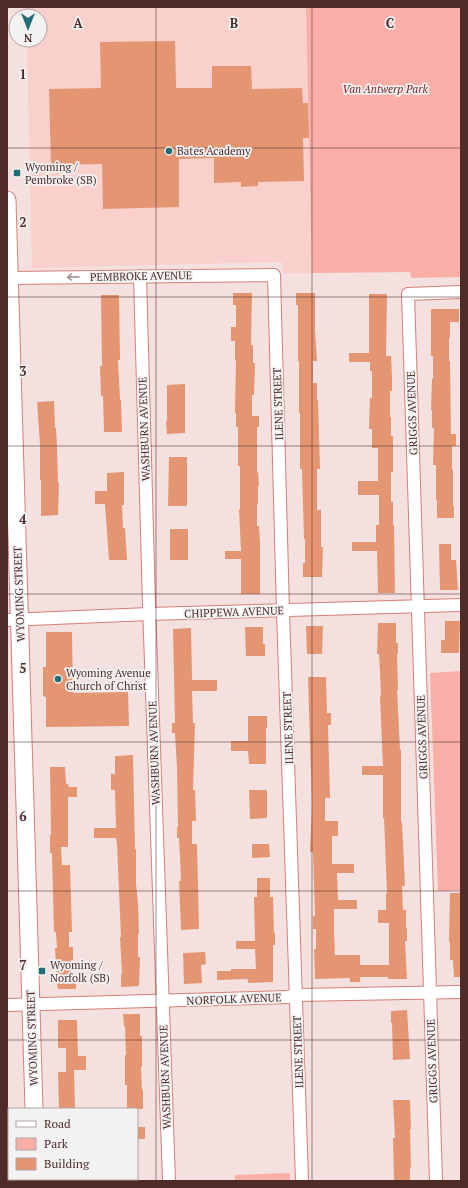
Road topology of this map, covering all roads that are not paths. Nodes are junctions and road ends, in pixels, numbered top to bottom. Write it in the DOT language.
graph roads {
  1 [pos="7,200"];
  2 [pos="7,221"];
  3 [pos="274,275"];
  4 [pos="140,276"];
  5 [pos="9,278"];
  6 [pos="461,292"];
  7 [pos="461,605"];
  8 [pos="418,606"];
  9 [pos="284,611"];
  10 [pos="149,614"];
  11 [pos="13,620"];
  12 [pos="461,992"];
  13 [pos="430,994"];
  14 [pos="297,996"];
  15 [pos="163,1001"];
  16 [pos="7,1005"];
  17 [pos="30,1005"];
  18 [pos="34,1108"];
  19 [pos="168,1181"];
  20 [pos="302,1181"];
  21 [pos="436,1181"];
  1 -- 2 [label="street, WYOMING STREET"];
  2 -- 5 [label="street, WYOMING STREET"];
  3 -- 4 [label="street, PEMBROKE AVENUE"];
  3 -- 9 [label="street, ILENE STREET"];
  4 -- 5 [label="street, PEMBROKE AVENUE, one-way"];
  4 -- 10 [label="street, WASHBURN AVENUE"];
  5 -- 11 [label="street, WYOMING STREET"];
  6 -- 8 [label="street, GRIGGS AVENUE"];
  7 -- 8 [label="street, CHIPPEWA AVENUE"];
  8 -- 9 [label="street, CHIPPEWA AVENUE"];
  8 -- 13 [label="street, GRIGGS AVENUE"];
  9 -- 10 [label="street, CHIPPEWA AVENUE"];
  9 -- 14 [label="street, ILENE STREET"];
  10 -- 11 [label="street, CHIPPEWA AVENUE"];
  10 -- 15 [label="street, WASHBURN AVENUE"];
  11 -- 17 [label="street, WYOMING STREET"];
  12 -- 13 [label="street, NORFOLK AVENUE"];
  13 -- 14 [label="street, NORFOLK AVENUE"];
  13 -- 21 [label="street, GRIGGS AVENUE"];
  14 -- 15 [label="street, NORFOLK AVENUE"];
  14 -- 20 [label="street, ILENE STREET"];
  15 -- 17 [label="street, NORFOLK AVENUE"];
  15 -- 19 [label="street, WASHBURN AVENUE"];
  16 -- 17 [label="street, NORFOLK AVENUE"];
  17 -- 18 [label="street, WYOMING STREET"];
}
